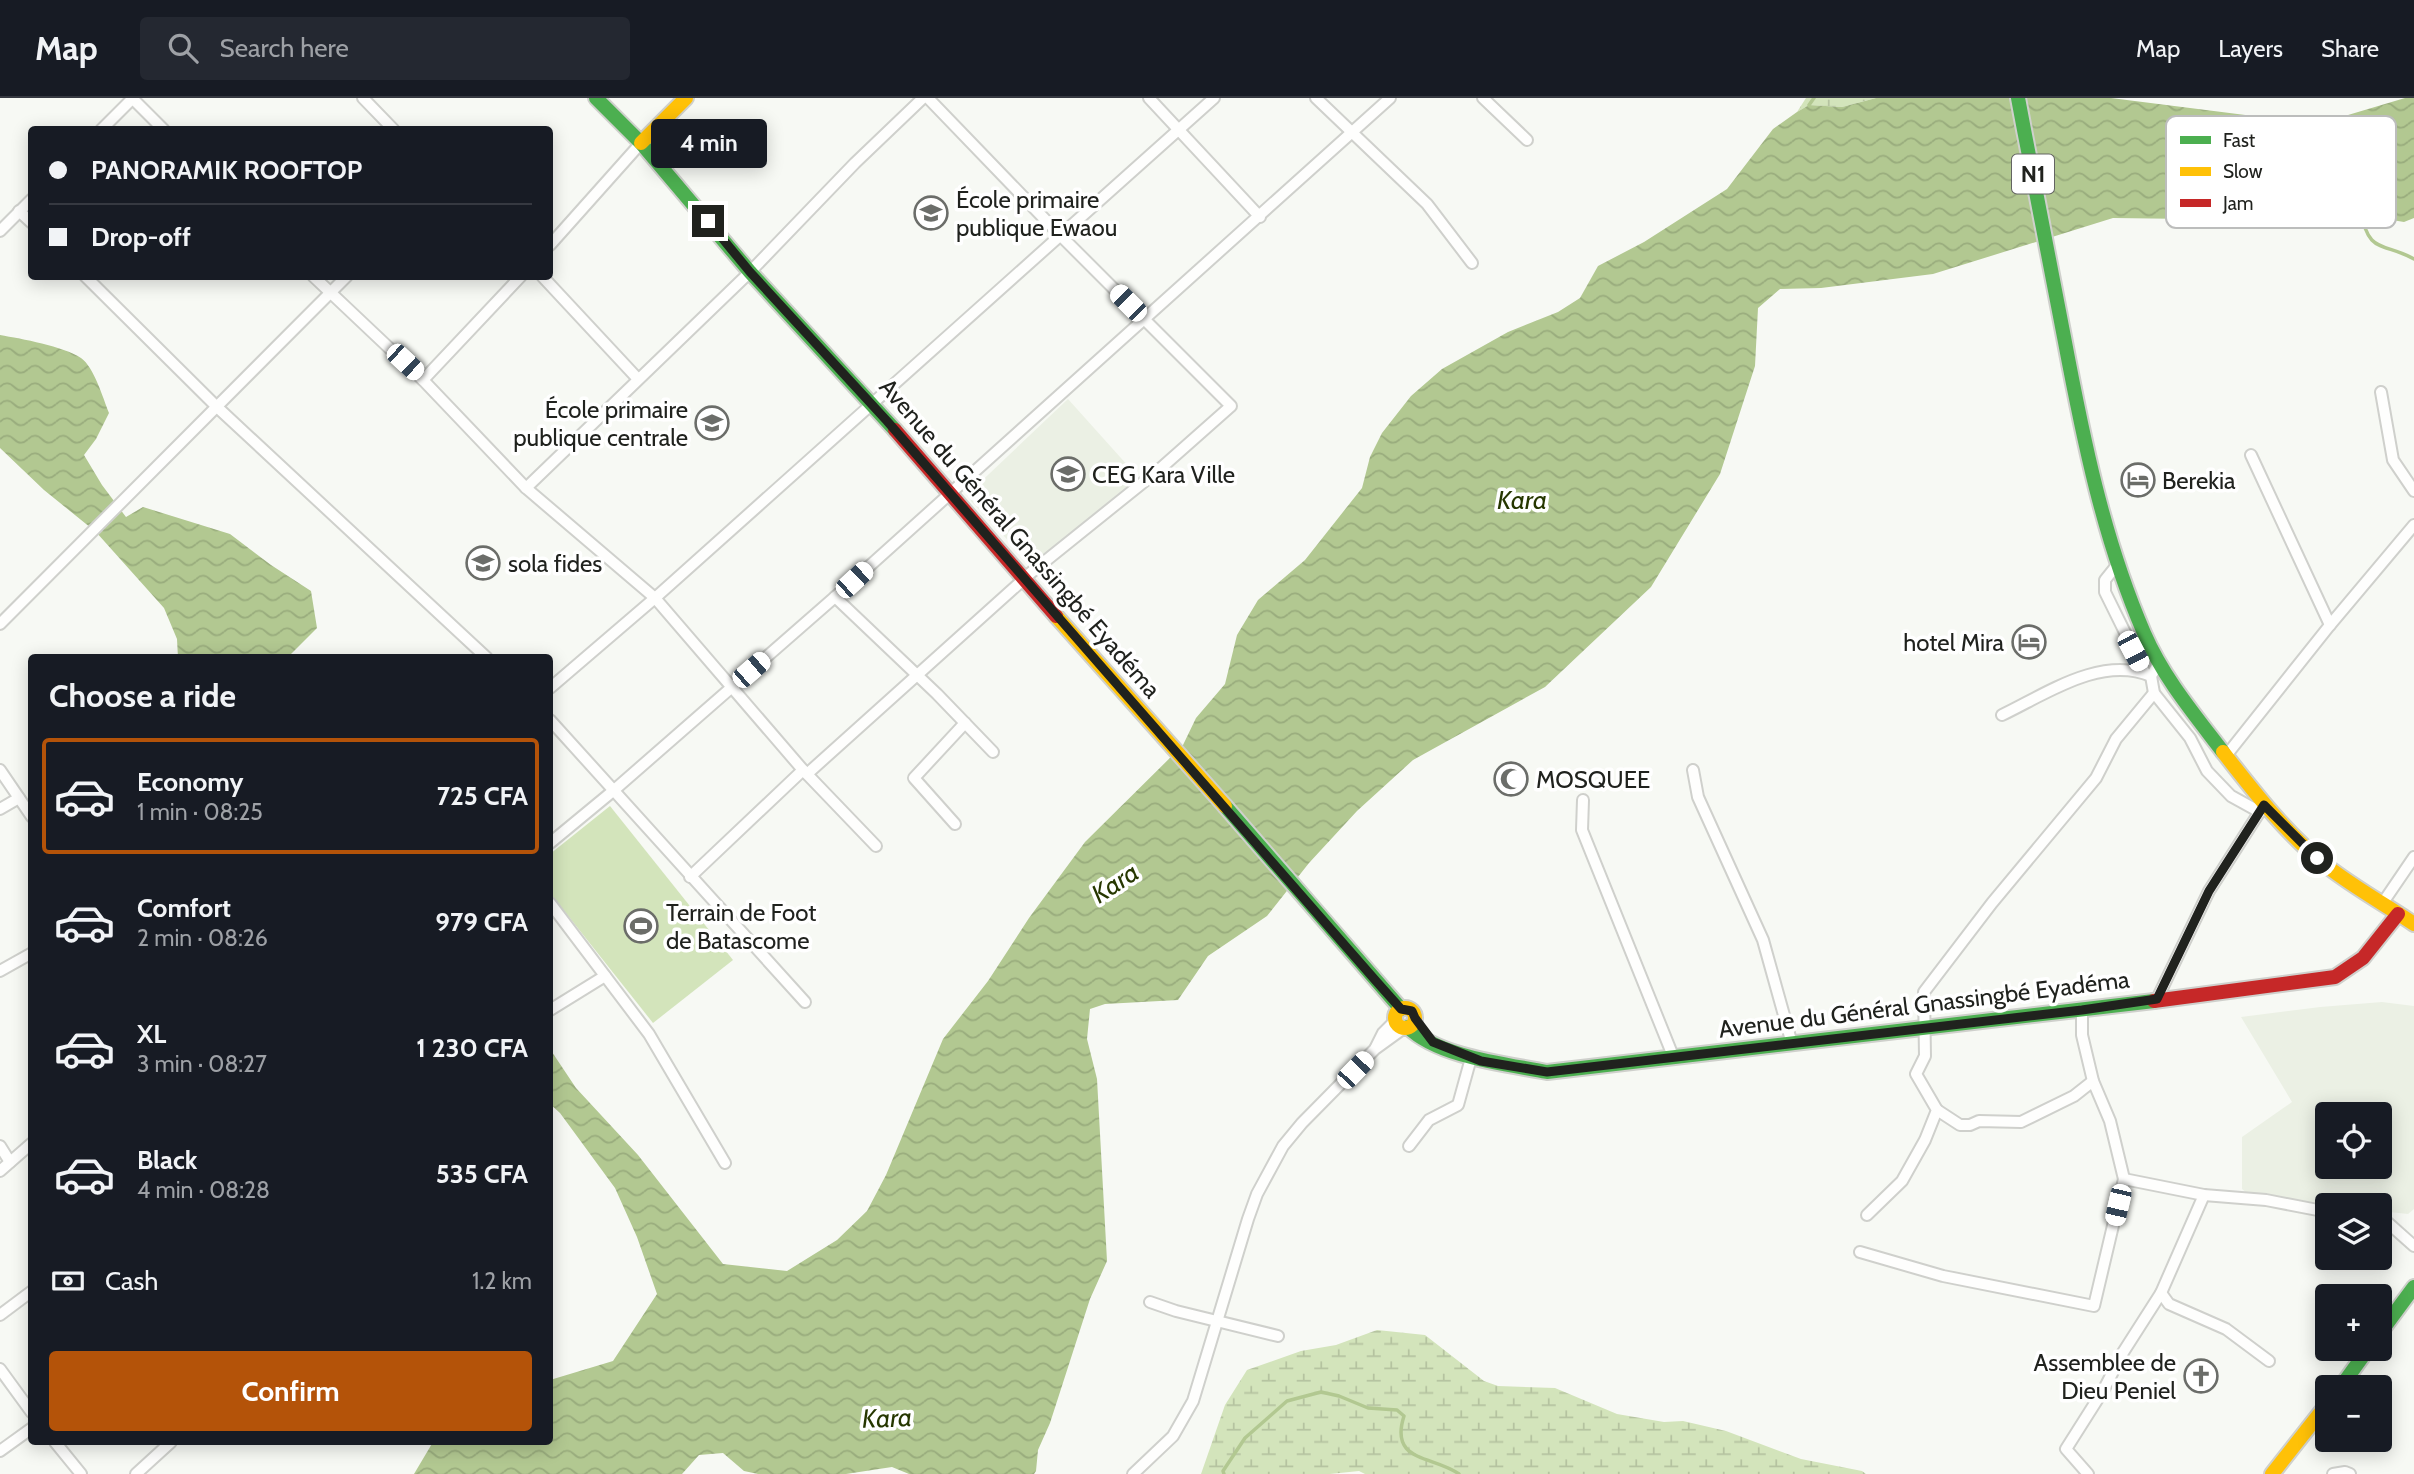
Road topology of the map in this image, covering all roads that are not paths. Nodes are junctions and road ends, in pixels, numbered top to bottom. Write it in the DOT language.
graph roads {
  1 [pos="133,98"];
  2 [pos="363,98"];
  3 [pos="596,98"];
  4 [pos="686,98"];
  5 [pos="925,98"];
  6 [pos="1149,98"];
  7 [pos="1214,98"];
  8 [pos="1316,98"];
  9 [pos="1391,98"];
  10 [pos="1483,98"];
  11 [pos="2018,98"];
  12 [pos="106,126"];
  13 [pos="160,126"];
  14 [pos="390,126"];
  15 [pos="1179,131"];
  16 [pos="1353,131"];
  17 [pos="1527,140"];
  18 [pos="641,143"];
  19 [pos="28,203"];
  20 [pos="19,211"];
  21 [pos="1260,217"];
  22 [pos="28,219"];
  23 [pos="0,231"];
  24 [pos="1060,236"];
  25 [pos="553,242"];
  26 [pos="1472,263"];
  27 [pos="750,272"];
  28 [pos="89,280"];
  29 [pos="317,280"];
  30 [pos="343,280"];
  31 [pos="517,280"];
  32 [pos="546,280"];
  33 [pos="330,293"];
  34 [pos="1145,319"];
  35 [pos="638,379"];
  36 [pos="423,380"];
  37 [pos="2381,392"];
  38 [pos="872,404"];
  39 [pos="217,407"];
  40 [pos="2251,455"];
  41 [pos="526,488"];
  42 [pos="2414,491"];
  43 [pos="950,492"];
  44 [pos="2414,525"];
  45 [pos="2118,565"];
  46 [pos="1023,579"];
  47 [pos="835,597"];
  48 [pos="655,598"];
  49 [pos="0,624"];
  50 [pos="2330,625"];
  51 [pos="482,654"];
  52 [pos="2152,671"];
  53 [pos="917,676"];
  54 [pos="553,685"];
  55 [pos="730,689"];
  56 [pos="2154,693"];
  57 [pos="2002,715"];
  58 [pos="553,723"];
  59 [pos="965,723"];
  60 [pos="993,752"];
  61 [pos="2225,757"];
  62 [pos="0,770"];
  63 [pos="1693,770"];
  64 [pos="805,772"];
  65 [pos="613,791"];
  66 [pos="19,798"];
  67 [pos="1583,800"];
  68 [pos="0,809"];
  69 [pos="2262,809"];
  70 [pos="28,811"];
  71 [pos="955,824"];
  72 [pos="553,841"];
  73 [pos="876,846"];
  74 [pos="2414,858"];
  75 [pos="690,877"];
  76 [pos="2382,904"];
  77 [pos="553,908"];
  78 [pos="2398,914"];
  79 [pos="2414,924"];
  80 [pos="28,955"];
  81 [pos="0,971"];
  82 [pos="605,976"];
  83 [pos="2157,999"];
  84 [pos="805,1002"];
  85 [pos="553,1008"];
  86 [pos="2082,1010"];
  87 [pos="1403,1020"];
  88 [pos="1924,1028"];
  89 [pos="1792,1044"];
  90 [pos="1673,1056"];
  91 [pos="1471,1058"];
  92 [pos="2094,1081"];
  93 [pos="1937,1110"];
  94 [pos="0,1146"];
  95 [pos="28,1146"];
  96 [pos="1409,1146"];
  97 [pos="10,1162"];
  98 [pos="724,1164"];
  99 [pos="0,1171"];
  100 [pos="2124,1179"];
  101 [pos="2204,1195"];
  102 [pos="2315,1209"];
  103 [pos="1867,1216"];
  104 [pos="2392,1226"];
  105 [pos="2414,1246"];
  106 [pos="1860,1252"];
  107 [pos="2414,1287"];
  108 [pos="2161,1293"];
  109 [pos="28,1294"];
  110 [pos="1150,1302"];
  111 [pos="0,1315"];
  112 [pos="2392,1317"];
  113 [pos="1218,1322"];
  114 [pos="1278,1336"];
  115 [pos="2269,1361"];
  116 [pos="0,1369"];
  117 [pos="28,1408"];
  118 [pos="2315,1419"];
  119 [pos="28,1431"];
  120 [pos="57,1445"];
  121 [pos="169,1445"];
  122 [pos="0,1451"];
  123 [pos="81,1474"];
  124 [pos="136,1474"];
  125 [pos="1133,1474"];
  126 [pos="2088,1474"];
  127 [pos="2272,1474"];
  128 [pos="2333,1474"];
  129 [pos="2350,1474"];
  1 -- 12 [label="street"];
  1 -- 13 [label="street"];
  2 -- 14 [label="street"];
  3 -- 18 [label="main road, Avenue du Général Gnassingbé Eyadéma"];
  4 -- 18 [label="main road"];
  5 -- 24 [label="street"];
  5 -- 27 [label="street"];
  6 -- 15 [label="street"];
  7 -- 15 [label="street"];
  8 -- 16 [label="street"];
  9 -- 16 [label="street"];
  10 -- 17 [label="street"];
  11 -- 45 [label="main road, N1"];
  15 -- 21 [label="street"];
  15 -- 24 [label="street"];
  16 -- 21 [label="street"];
  16 -- 26 [label="street"];
  18 -- 25 [label="street"];
  18 -- 27 [label="main road, Avenue du Général Gnassingbé Eyadéma"];
  19 -- 20 [label="street"];
  20 -- 22 [label="street"];
  20 -- 23 [label="street"];
  21 -- 34 [label="street"];
  24 -- 34 [label="street"];
  24 -- 38 [label="street"];
  27 -- 35 [label="street"];
  27 -- 38 [label="main road, Avenue du Général Gnassingbé Eyadéma"];
  28 -- 39 [label="street"];
  29 -- 33 [label="street"];
  30 -- 33 [label="street"];
  31 -- 36 [label="street"];
  32 -- 35 [label="street"];
  33 -- 36 [label="street"];
  33 -- 39 [label="street"];
  34 -- 43 [label="street"];
  34 -- 46 [label="street"];
  35 -- 41 [label="street"];
  36 -- 41 [label="street"];
  37 -- 42 [label="street"];
  38 -- 43 [label="main road, Avenue du Général Gnassingbé Eyadéma"];
  38 -- 48 [label="street"];
  39 -- 49 [label="street"];
  39 -- 51 [label="street"];
  40 -- 50 [label="street"];
  41 -- 48 [label="street"];
  43 -- 46 [label="main road, Avenue du Général Gnassingbé Eyadéma"];
  43 -- 47 [label="street"];
  44 -- 50 [label="street"];
  45 -- 52 [label="main road, N1"];
  45 -- 52 [label="street"];
  46 -- 53 [label="street"];
  46 -- 87 [label="main road, Avenue du Général Gnassingbé Eyadéma"];
  47 -- 53 [label="street"];
  47 -- 55 [label="street"];
  48 -- 54 [label="street"];
  48 -- 55 [label="street"];
  50 -- 61 [label="street"];
  52 -- 56 [label="street"];
  52 -- 57 [label="street"];
  52 -- 61 [label="main road, N1"];
  53 -- 59 [label="street"];
  53 -- 64 [label="street"];
  55 -- 64 [label="street"];
  55 -- 65 [label="street"];
  56 -- 69 [label="street"];
  56 -- 88 [label="street"];
  58 -- 65 [label="street"];
  59 -- 60 [label="street"];
  59 -- 71 [label="street"];
  61 -- 69 [label="main road, N1"];
  62 -- 66 [label="street"];
  63 -- 89 [label="street"];
  64 -- 73 [label="street"];
  64 -- 75 [label="street"];
  65 -- 72 [label="street"];
  65 -- 75 [label="street"];
  66 -- 68 [label="street"];
  66 -- 70 [label="street"];
  67 -- 90 [label="street"];
  69 -- 76 [label="main road, N1"];
  69 -- 83 [label="street"];
  74 -- 76 [label="street"];
  75 -- 84 [label="street"];
  76 -- 78 [label="main road, N1"];
  77 -- 82 [label="street"];
  78 -- 79 [label="main road, N1"];
  78 -- 83 [label="main road, Avenue du Général Gnassingbé Eyadéma"];
  80 -- 81 [label="street"];
  82 -- 85 [label="street"];
  82 -- 98 [label="street"];
  83 -- 86 [label="main road, Avenue du Général Gnassingbé Eyadéma"];
  86 -- 88 [label="main road, Avenue du Général Gnassingbé Eyadéma"];
  86 -- 92 [label="street"];
  87 -- 91 [label="main road, Avenue du Général Gnassingbé Eyadéma"];
  87 -- 113 [label="street"];
  88 -- 89 [label="main road, Avenue du Général Gnassingbé Eyadéma"];
  88 -- 93 [label="street"];
  89 -- 90 [label="main road, Avenue du Général Gnassingbé Eyadéma"];
  90 -- 91 [label="main road, Avenue du Général Gnassingbé Eyadéma"];
  91 -- 96 [label="street"];
  92 -- 93 [label="street"];
  92 -- 100 [label="street"];
  93 -- 103 [label="street"];
  94 -- 97 [label="street"];
  95 -- 97 [label="street"];
  97 -- 99 [label="street"];
  100 -- 101 [label="street"];
  100 -- 106 [label="street"];
  101 -- 102 [label="street"];
  101 -- 108 [label="street"];
  104 -- 105 [label="street"];
  107 -- 112 [label="main road"];
  108 -- 115 [label="street"];
  108 -- 126 [label="street"];
  109 -- 111 [label="street"];
  110 -- 113 [label="street"];
  113 -- 114 [label="street"];
  113 -- 125 [label="street"];
  116 -- 117 [label="street"];
  118 -- 127 [label="main road"];
  119 -- 122 [label="street"];
  120 -- 123 [label="street"];
  121 -- 124 [label="street"];
  128 -- 129 [label="street"];
}
